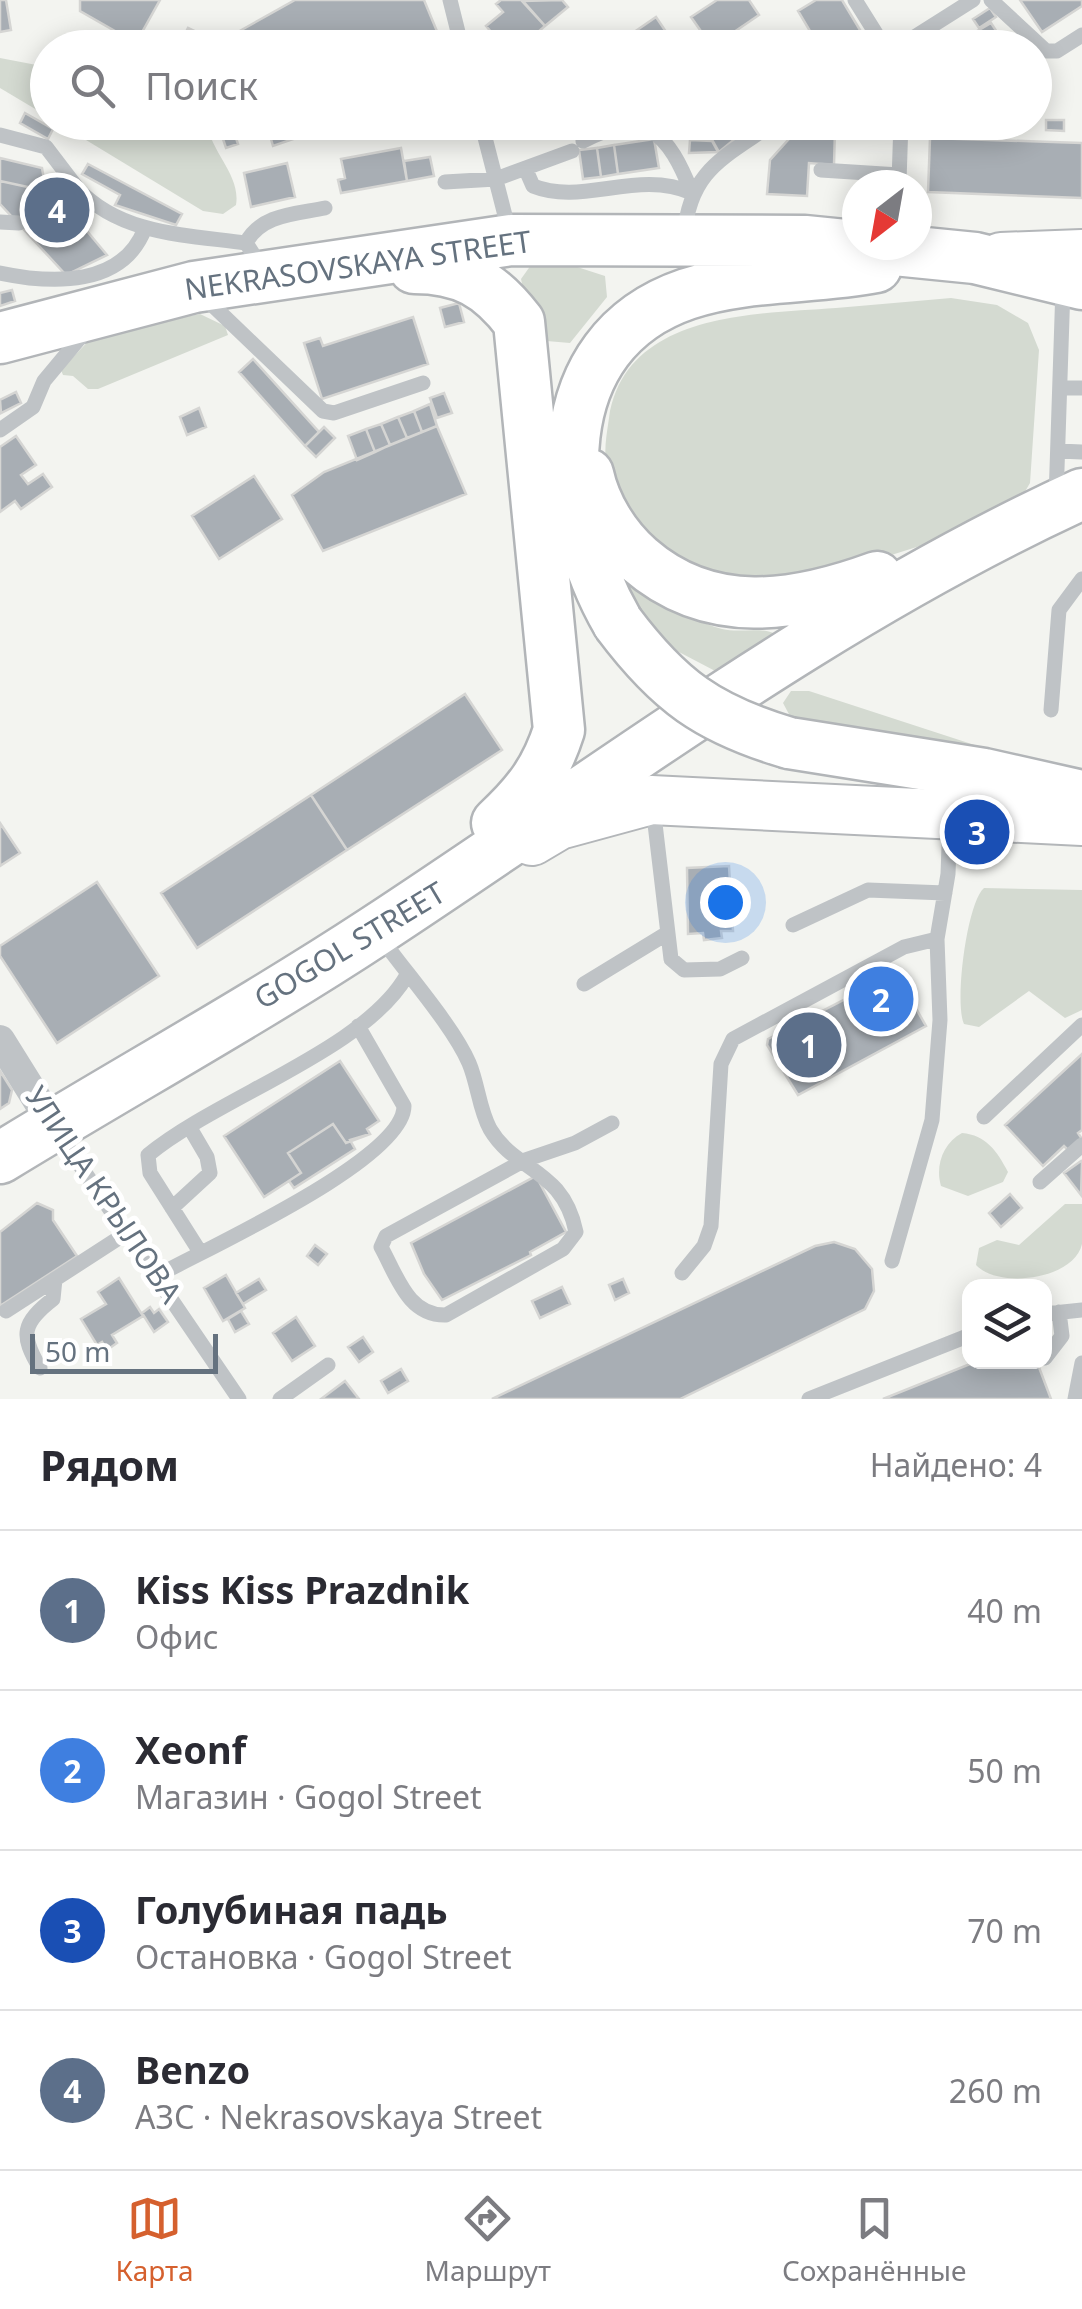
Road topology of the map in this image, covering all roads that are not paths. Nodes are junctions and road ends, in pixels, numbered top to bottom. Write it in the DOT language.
graph roads {
  1 [pos="450,0"];
  2 [pos="855,0"];
  3 [pos="973,0"];
  4 [pos="991,0"];
  5 [pos="952,6"];
  6 [pos="458,30"];
  7 [pos="874,30"];
  8 [pos="921,30"];
  9 [pos="1023,30"];
  10 [pos="1082,35"];
  11 [pos="1052,51"];
  12 [pos="0,135"];
  13 [pos="486,140"];
  14 [pos="590,140"];
  15 [pos="661,140"];
  16 [pos="750,140"];
  17 [pos="900,140"];
  18 [pos="526,170"];
  19 [pos="821,170"];
  20 [pos="899,170"];
  21 [pos="842,173"];
  22 [pos="496,179"];
  23 [pos="445,182"];
  24 [pos="78,189"];
  25 [pos="66,206"];
  26 [pos="325,208"];
  27 [pos="688,216"];
  28 [pos="0,222"];
  29 [pos="19,223"];
  30 [pos="145,228"];
  31 [pos="511,240"];
  32 [pos="842,244"];
  33 [pos="932,253"];
  34 [pos="256,259"];
  35 [pos="882,260"];
  36 [pos="317,269"];
  37 [pos="0,272"];
  38 [pos="1076,274"];
  39 [pos="194,287"];
  40 [pos="88,313"];
  41 [pos="0,338"];
  42 [pos="423,383"];
  43 [pos="1060,388"];
  44 [pos="1082,388"];
  45 [pos="577,424"];
  46 [pos="0,430"];
  47 [pos="1059,451"];
  48 [pos="1082,452"];
  49 [pos="1052,508"];
  50 [pos="1082,579"];
  51 [pos="1050,710"];
  52 [pos="1082,796"];
  53 [pos="652,800"];
  54 [pos="950,814"];
  55 [pos="1082,821"];
  56 [pos="431,891"];
  57 [pos="945,892"];
  58 [pos="793,925"];
  59 [pos="375,931"];
  60 [pos="666,934"];
  61 [pos="937,938"];
  62 [pos="742,958"];
  63 [pos="407,975"];
  64 [pos="584,984"];
  65 [pos="1082,1025"];
  66 [pos="358,1026"];
  67 [pos="0,1040"];
  68 [pos="984,1117"];
  69 [pos="612,1122"];
  70 [pos="54,1125"];
  71 [pos="190,1128"];
  72 [pos="1082,1144"];
  73 [pos="0,1158"];
  74 [pos="525,1160"];
  75 [pos="1040,1182"];
  76 [pos="172,1208"];
  77 [pos="126,1234"];
  78 [pos="200,1252"];
  79 [pos="892,1261"];
  80 [pos="682,1273"];
  81 [pos="154,1278"];
  82 [pos="56,1280"];
  83 [pos="1082,1310"];
  84 [pos="6,1312"];
  85 [pos="1052,1313"];
  86 [pos="962,1337"];
  87 [pos="1052,1349"];
  88 [pos="1082,1364"];
  89 [pos="328,1366"];
  90 [pos="40,1368"];
  91 [pos="240,1399"];
  92 [pos="280,1399"];
  93 [pos="809,1399"];
  94 [pos="1075,1399"];
  1 -- 6 [label="lane"];
  2 -- 7 [label="lane"];
  3 -- 5 [label="lane"];
  4 -- 9 [label="lane"];
  5 -- 8 [label="lane"];
  10 -- 11 [label="lane"];
  12 -- 24 [label="lane"];
  13 -- 22 [label="lane"];
  14 -- 18 [label="lane"];
  15 -- 27 [label="lane"];
  16 -- 27 [label="lane"];
  17 -- 20 [label="lane"];
  18 -- 22 [label="lane"];
  18 -- 27 [label="lane"];
  19 -- 21 [label="lane"];
  22 -- 23 [label="lane"];
  22 -- 31 [label="lane"];
  24 -- 25 [label="lane"];
  24 -- 30 [label="lane"];
  26 -- 34 [label="lane"];
  27 -- 31 [label="highway, NEKRASOVSKAYA STREET"];
  27 -- 32 [label="highway, NEKRASOVSKAYA STREET"];
  28 -- 29 [label="lane"];
  30 -- 34 [label="lane"];
  30 -- 37 [label="lane"];
  31 -- 36 [label="highway, NEKRASOVSKAYA STREET"];
  33 -- 38 [label="highway, NEKRASOVSKAYA STREET"];
  34 -- 36 [label="highway, NEKRASOVSKAYA STREET"];
  34 -- 39 [label="highway, NEKRASOVSKAYA STREET"];
  35 -- 45 [label="highway"];
  36 -- 56 [label="highway"];
  38 -- 43 [label="lane"];
  39 -- 40 [label="highway, NEKRASOVSKAYA STREET"];
  39 -- 42 [label="lane"];
  40 -- 41 [label="highway, NEKRASOVSKAYA STREET"];
  40 -- 46 [label="lane"];
  43 -- 44 [label="lane"];
  43 -- 47 [label="lane"];
  45 -- 49 [label="highway"];
  45 -- 52 [label="highway, bridge"];
  47 -- 48 [label="lane"];
  47 -- 49 [label="lane"];
  49 -- 56 [label="highway"];
  50 -- 51 [label="lane"];
  53 -- 54 [label="main road, GOGOL STREET"];
  53 -- 56 [label="main road, GOGOL STREET"];
  53 -- 60 [label="lane"];
  54 -- 55 [label="main road, GOGOL STREET"];
  54 -- 57 [label="lane"];
  56 -- 59 [label="highway, GOGOL STREET"];
  57 -- 58 [label="lane"];
  57 -- 61 [label="lane"];
  59 -- 63 [label="lane"];
  59 -- 70 [label="highway, GOGOL STREET"];
  60 -- 62 [label="lane"];
  60 -- 64 [label="lane"];
  61 -- 79 [label="lane"];
  61 -- 80 [label="lane"];
  63 -- 66 [label="lane"];
  63 -- 74 [label="lane"];
  65 -- 68 [label="lane"];
  66 -- 71 [label="lane"];
  66 -- 78 [label="lane"];
  67 -- 70 [label="street, УЛИЦА КРЫЛОВА"];
  69 -- 74 [label="lane"];
  70 -- 73 [label="highway, GOGOL STREET"];
  70 -- 77 [label="lane, УЛИЦА КРЫЛОВА"];
  71 -- 76 [label="lane"];
  71 -- 76 [label="lane"];
  72 -- 75 [label="lane"];
  74 -- 74 [label="lane"];
  76 -- 78 [label="lane"];
  77 -- 81 [label="lane, УЛИЦА КРЫЛОВА"];
  77 -- 82 [label="lane"];
  78 -- 81 [label="lane"];
  81 -- 91 [label="lane, УЛИЦА КРЫЛОВА"];
  82 -- 84 [label="lane"];
  82 -- 90 [label="lane"];
  83 -- 85 [label="lane"];
  85 -- 87 [label="lane"];
  86 -- 93 [label="lane"];
  88 -- 94 [label="lane"];
  89 -- 92 [label="lane"];
}
